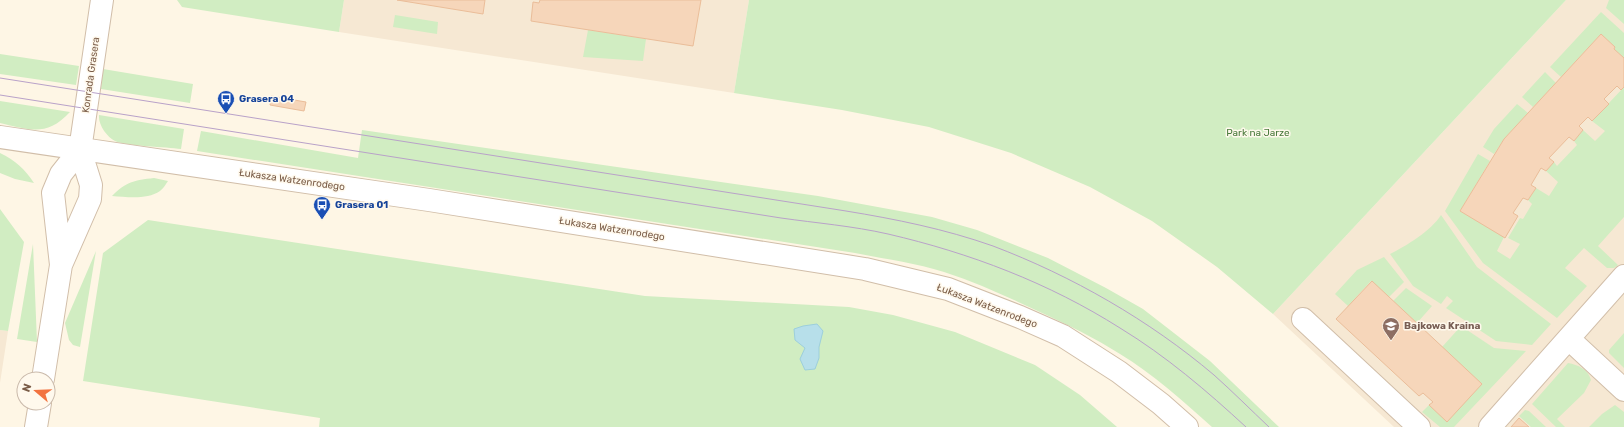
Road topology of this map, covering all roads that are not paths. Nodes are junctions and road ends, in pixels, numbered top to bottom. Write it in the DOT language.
graph roads {
  1 [pos="102,0"];
  2 [pos="0,138"];
  3 [pos="80,150"];
  4 [pos="61,265"];
  5 [pos="1624,276"];
  6 [pos="1303,319"];
  7 [pos="1569,339"];
  8 [pos="44,371"];
  9 [pos="1624,390"];
  10 [pos="39,411"];
  11 [pos="36,427"];
  12 [pos="1187,427"];
  13 [pos="1420,427"];
  14 [pos="1490,427"];
  1 -- 3 [label="street, Konrada Grasera"];
  2 -- 3 [label="street, Łukasza Watzenrodego"];
  3 -- 4 [label="street, Konrada Grasera"];
  3 -- 4 [label="street, Konrada Grasera"];
  3 -- 12 [label="street, Łukasza Watzenrodego"];
  4 -- 8 [label="street, Konrada Grasera"];
  5 -- 7 [label="street"];
  6 -- 13 [label="street"];
  7 -- 9 [label="street"];
  7 -- 14 [label="street"];
  10 -- 11 [label="street"];
}
